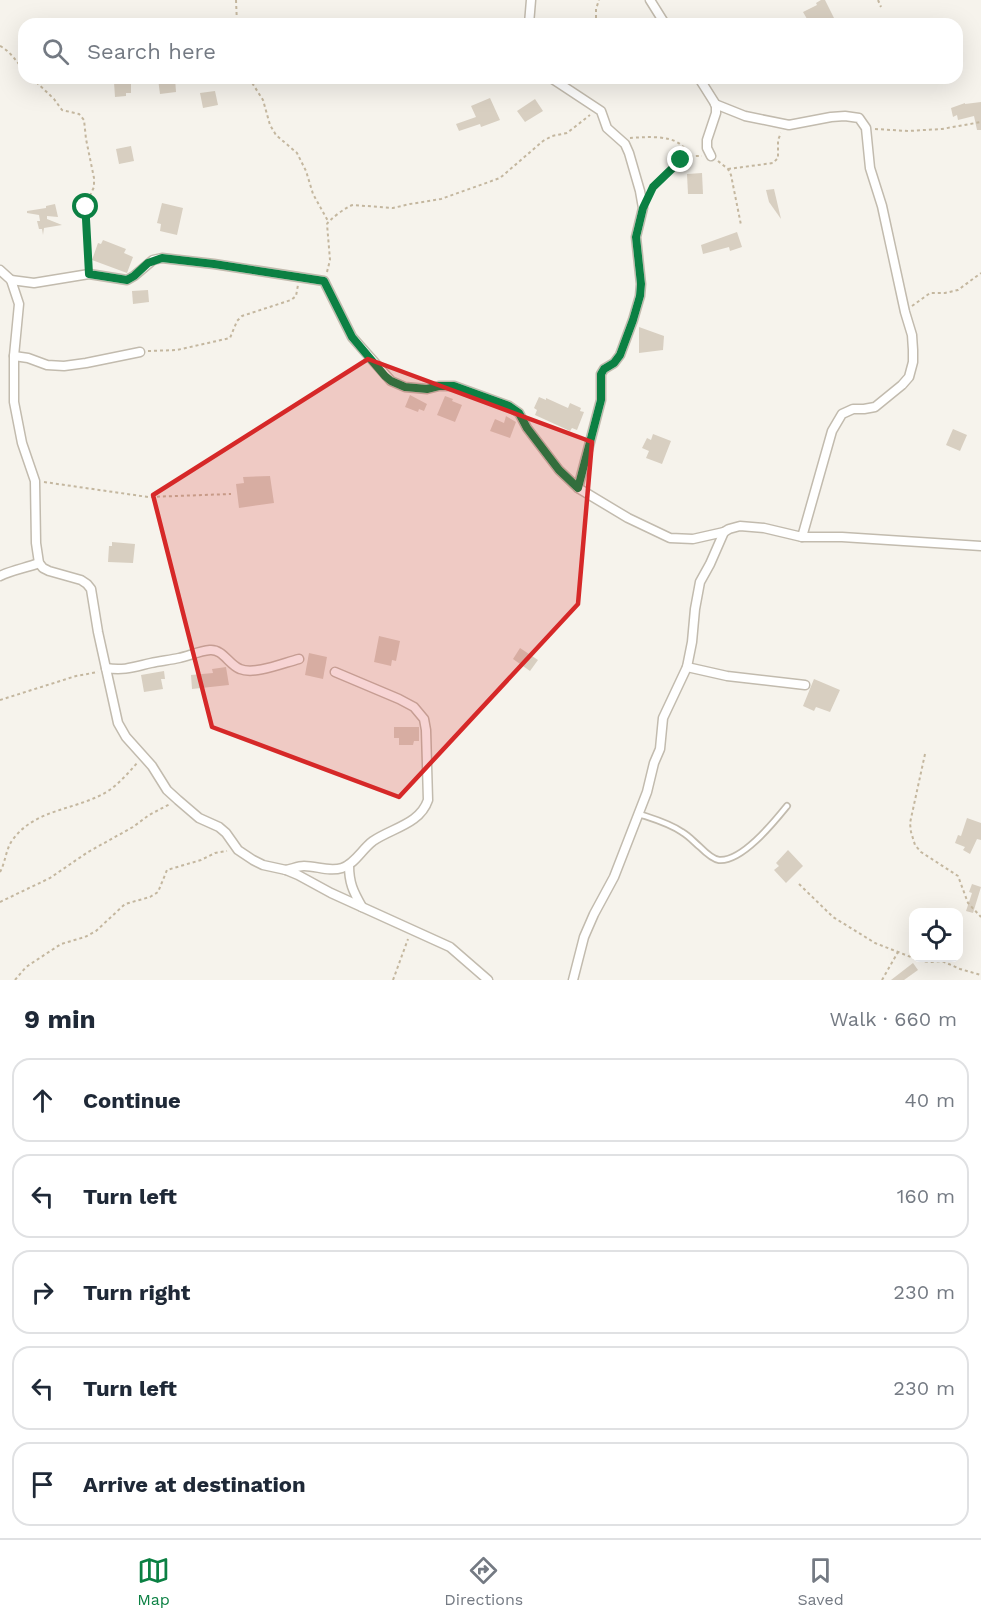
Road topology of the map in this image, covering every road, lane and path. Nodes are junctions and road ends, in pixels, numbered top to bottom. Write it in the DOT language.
graph roads {
  1 [pos="236,0"];
  2 [pos="531,0"];
  3 [pos="599,0"];
  4 [pos="650,0"];
  5 [pos="878,0"];
  6 [pos="881,7"];
  7 [pos="237,18"];
  8 [pos="530,18"];
  9 [pos="596,18"];
  10 [pos="661,18"];
  11 [pos="0,46"];
  12 [pos="18,62"];
  13 [pos="39,84"];
  14 [pos="253,84"];
  15 [pos="560,84"];
  16 [pos="703,84"];
  17 [pos="715,104"];
  18 [pos="602,111"];
  19 [pos="981,122"];
  20 [pos="789,125"];
  21 [pos="866,128"];
  22 [pos="619,139"];
  23 [pos="691,156"];
  24 [pos="711,156"];
  25 [pos="728,169"];
  26 [pos="643,208"];
  27 [pos="328,221"];
  28 [pos="741,225"];
  29 [pos="0,270"];
  30 [pos="981,273"];
  31 [pos="89,274"];
  32 [pos="299,277"];
  33 [pos="11,280"];
  34 [pos="324,281"];
  35 [pos="905,312"];
  36 [pos="140,352"];
  37 [pos="14,356"];
  38 [pos="35,481"];
  39 [pos="578,488"];
  40 [pos="231,494"];
  41 [pos="724,532"];
  42 [pos="802,537"];
  43 [pos="981,546"];
  44 [pos="39,563"];
  45 [pos="0,576"];
  46 [pos="299,659"];
  47 [pos="687,667"];
  48 [pos="106,669"];
  49 [pos="335,672"];
  50 [pos="805,685"];
  51 [pos="0,700"];
  52 [pos="924,754"];
  53 [pos="144,756"];
  54 [pos="178,800"];
  55 [pos="787,806"];
  56 [pos="639,814"];
  57 [pos="238,850"];
  58 [pos="349,865"];
  59 [pos="286,870"];
  60 [pos="0,872"];
  61 [pos="799,884"];
  62 [pos="0,902"];
  63 [pos="362,906"];
  64 [pos="981,917"];
  65 [pos="410,930"];
  66 [pos="898,952"];
  67 [pos="981,975"];
  68 [pos="15,980"];
  69 [pos="393,980"];
  70 [pos="488,980"];
  71 [pos="573,980"];
  72 [pos="882,980"];
  1 -- 7 [label="path"];
  2 -- 8 [label="street"];
  3 -- 9 [label="path"];
  4 -- 10 [label="street"];
  5 -- 6 [label="path"];
  11 -- 12 [label="path"];
  13 -- 31 [label="path"];
  14 -- 27 [label="path"];
  15 -- 18 [label="street"];
  16 -- 17 [label="street"];
  17 -- 20 [label="street"];
  17 -- 24 [label="street"];
  18 -- 22 [label="street"];
  18 -- 27 [label="path"];
  19 -- 21 [label="path"];
  20 -- 21 [label="street"];
  20 -- 25 [label="path"];
  21 -- 35 [label="street"];
  22 -- 23 [label="path"];
  22 -- 26 [label="street"];
  23 -- 24 [label="path"];
  23 -- 26 [label="path"];
  24 -- 25 [label="path"];
  25 -- 28 [label="path"];
  26 -- 39 [label="street"];
  27 -- 34 [label="path"];
  29 -- 33 [label="street"];
  30 -- 35 [label="path"];
  31 -- 32 [label="street"];
  31 -- 33 [label="street"];
  32 -- 34 [label="street"];
  32 -- 36 [label="path"];
  33 -- 37 [label="street"];
  34 -- 39 [label="street"];
  35 -- 42 [label="street"];
  36 -- 37 [label="street"];
  37 -- 38 [label="street"];
  38 -- 40 [label="path"];
  38 -- 44 [label="street"];
  39 -- 41 [label="street"];
  41 -- 42 [label="street"];
  41 -- 47 [label="street"];
  42 -- 43 [label="street"];
  44 -- 45 [label="street"];
  44 -- 48 [label="street"];
  46 -- 48 [label="street"];
  47 -- 50 [label="street"];
  47 -- 56 [label="street"];
  48 -- 51 [label="path"];
  48 -- 53 [label="street"];
  49 -- 58 [label="street"];
  52 -- 64 [label="path"];
  53 -- 54 [label="street"];
  53 -- 60 [label="path"];
  54 -- 57 [label="street"];
  54 -- 62 [label="path"];
  55 -- 56 [label="lane"];
  56 -- 71 [label="street"];
  57 -- 59 [label="street"];
  57 -- 68 [label="path"];
  58 -- 59 [label="street"];
  58 -- 63 [label="street"];
  59 -- 63 [label="street"];
  61 -- 66 [label="path"];
  63 -- 65 [label="street"];
  65 -- 69 [label="path"];
  65 -- 70 [label="street"];
  66 -- 67 [label="path"];
  66 -- 72 [label="path"];
}
